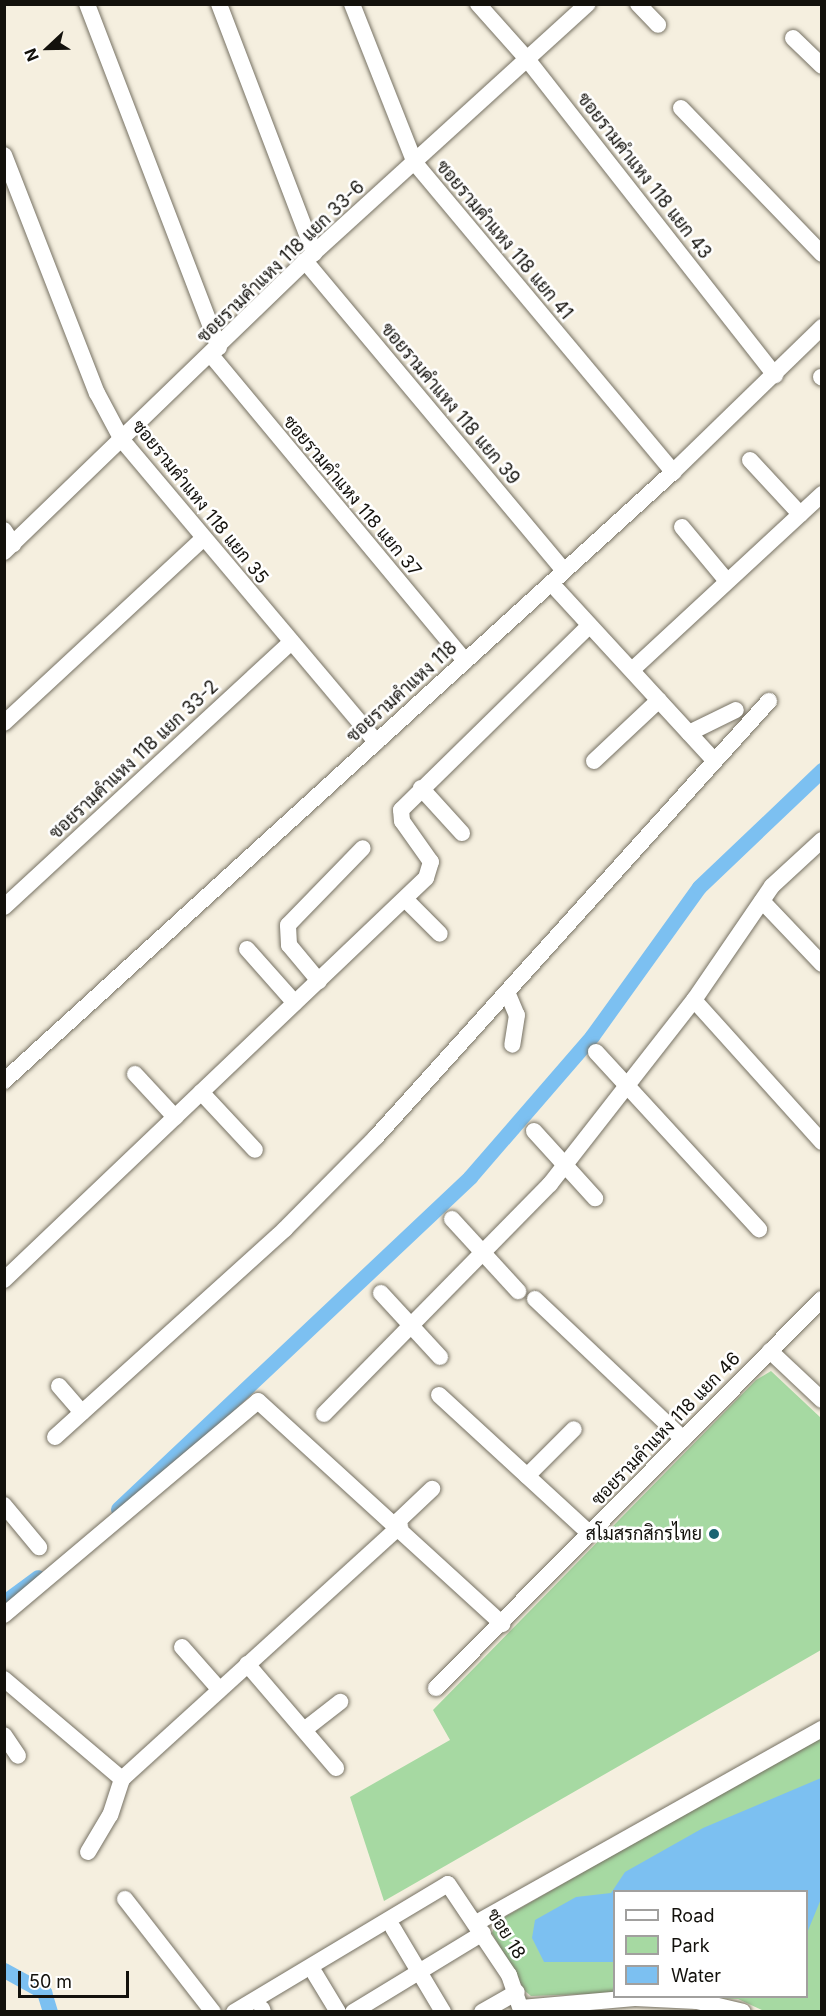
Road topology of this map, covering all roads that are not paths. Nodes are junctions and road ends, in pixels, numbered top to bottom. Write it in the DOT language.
graph roads {
  1 [pos="87,4"];
  2 [pos="219,4"];
  3 [pos="352,4"];
  4 [pos="478,4"];
  5 [pos="587,4"];
  6 [pos="638,4"];
  7 [pos="658,25"];
  8 [pos="794,38"];
  9 [pos="527,59"];
  10 [pos="822,66"];
  11 [pos="681,108"];
  12 [pos="4,155"];
  13 [pos="415,163"];
  14 [pos="822,254"];
  15 [pos="310,257"];
  16 [pos="822,327"];
  17 [pos="215,352"];
  18 [pos="775,375"];
  19 [pos="122,441"];
  20 [pos="750,460"];
  21 [pos="673,472"];
  22 [pos="822,494"];
  23 [pos="800,514"];
  24 [pos="682,527"];
  25 [pos="204,538"];
  26 [pos="7,542"];
  27 [pos="564,571"];
  28 [pos="727,581"];
  29 [pos="551,583"];
  30 [pos="589,626"];
  31 [pos="291,642"];
  32 [pos="465,661"];
  33 [pos="632,670"];
  34 [pos="659,700"];
  35 [pos="769,701"];
  36 [pos="736,711"];
  37 [pos="4,723"];
  38 [pos="689,733"];
  39 [pos="376,742"];
  40 [pos="714,760"];
  41 [pos="594,761"];
  42 [pos="421,788"];
  43 [pos="462,833"];
  44 [pos="822,840"];
  45 [pos="363,848"];
  46 [pos="405,898"];
  47 [pos="762,901"];
  48 [pos="4,907"];
  49 [pos="440,934"];
  50 [pos="247,949"];
  51 [pos="822,964"];
  52 [pos="319,981"];
  53 [pos="507,992"];
  54 [pos="694,1000"];
  55 [pos="295,1003"];
  56 [pos="512,1045"];
  57 [pos="596,1052"];
  58 [pos="135,1074"];
  59 [pos="4,1081"];
  60 [pos="627,1082"];
  61 [pos="201,1092"];
  62 [pos="175,1117"];
  63 [pos="534,1131"];
  64 [pos="822,1142"];
  65 [pos="255,1150"];
  66 [pos="566,1165"];
  67 [pos="595,1198"];
  68 [pos="452,1219"];
  69 [pos="759,1229"];
  70 [pos="483,1256"];
  71 [pos="4,1280"];
  72 [pos="518,1291"];
  73 [pos="381,1293"];
  74 [pos="535,1299"];
  75 [pos="822,1299"];
  76 [pos="413,1329"];
  77 [pos="770,1351"];
  78 [pos="440,1357"];
  79 [pos="59,1386"];
  80 [pos="439,1395"];
  81 [pos="822,1400"];
  82 [pos="81,1412"];
  83 [pos="324,1414"];
  84 [pos="574,1429"];
  85 [pos="55,1437"];
  86 [pos="683,1439"];
  87 [pos="527,1476"];
  88 [pos="432,1489"];
  89 [pos="4,1505"];
  90 [pos="398,1524"];
  91 [pos="590,1534"];
  92 [pos="39,1547"];
  93 [pos="4,1615"];
  94 [pos="502,1623"];
  95 [pos="182,1647"];
  96 [pos="247,1664"];
  97 [pos="4,1679"];
  98 [pos="436,1688"];
  99 [pos="219,1689"];
  100 [pos="340,1701"];
  101 [pos="822,1729"];
  102 [pos="304,1730"];
  103 [pos="4,1735"];
  104 [pos="18,1756"];
  105 [pos="336,1768"];
  106 [pos="122,1779"];
  107 [pos="88,1852"];
  108 [pos="125,1899"];
  109 [pos="393,1928"];
  110 [pos="480,1928"];
  111 [pos="419,1972"];
  112 [pos="315,1974"];
  113 [pos="520,2004"];
  114 [pos="240,2010"];
  115 [pos="213,2012"];
  116 [pos="338,2012"];
  117 [pos="353,2012"];
  118 [pos="442,2012"];
  119 [pos="483,2012"];
  120 [pos="743,2012"];
  1 -- 17 [label="street, ซอยรามคำแหง 118 แยก 37"];
  2 -- 15 [label="street, ซอยรามคำแหง 118 แยก 39"];
  3 -- 13 [label="street, ซอยรามคำแหง 118 แยก 41"];
  4 -- 9 [label="street, ซอยรามคำแหง 118 แยก 43"];
  5 -- 9 [label="street, ซอยรามคำแหง 118 แยก 33-6"];
  6 -- 7 [label="street"];
  8 -- 10 [label="street"];
  9 -- 13 [label="street, ซอยรามคำแหง 118 แยก 33-6"];
  9 -- 18 [label="street, ซอยรามคำแหง 118 แยก 43"];
  11 -- 14 [label="street"];
  12 -- 19 [label="street, ซอยรามคำแหง 118 แยก 35"];
  13 -- 15 [label="street, ซอยรามคำแหง 118 แยก 33-6"];
  13 -- 21 [label="street, ซอยรามคำแหง 118 แยก 41"];
  15 -- 17 [label="street, ซอยรามคำแหง 118 แยก 33-6"];
  15 -- 27 [label="street, ซอยรามคำแหง 118 แยก 39"];
  16 -- 18 [label="street, ซอยรามคำแหง 118"];
  17 -- 19 [label="street, ซอยรามคำแหง 118 แยก 33-6"];
  17 -- 32 [label="street, ซอยรามคำแหง 118 แยก 37"];
  18 -- 21 [label="street, ซอยรามคำแหง 118"];
  19 -- 25 [label="street, ซอยรามคำแหง 118 แยก 35"];
  19 -- 26 [label="street, ซอยรามคำแหง 118 แยก 33-6"];
  20 -- 23 [label="street"];
  21 -- 27 [label="street, ซอยรามคำแหง 118"];
  22 -- 23 [label="street"];
  23 -- 28 [label="street"];
  24 -- 28 [label="street"];
  25 -- 31 [label="street, ซอยรามคำแหง 118 แยก 35"];
  25 -- 37 [label="street"];
  27 -- 29 [label="street, ซอยรามคำแหง 118"];
  28 -- 33 [label="street"];
  29 -- 30 [label="street"];
  29 -- 32 [label="street, ซอยรามคำแหง 118"];
  30 -- 33 [label="street"];
  30 -- 42 [label="street"];
  31 -- 39 [label="street, ซอยรามคำแหง 118 แยก 35"];
  31 -- 48 [label="street, ซอยรามคำแหง 118 แยก 33-2"];
  32 -- 39 [label="street, ซอยรามคำแหง 118"];
  33 -- 34 [label="street"];
  34 -- 38 [label="street"];
  34 -- 41 [label="street"];
  35 -- 40 [label="street"];
  36 -- 38 [label="street"];
  38 -- 40 [label="street"];
  39 -- 59 [label="street, ซอยรามคำแหง 118"];
  40 -- 53 [label="street"];
  42 -- 43 [label="street"];
  42 -- 46 [label="street"];
  44 -- 47 [label="street"];
  45 -- 52 [label="street"];
  46 -- 49 [label="street"];
  46 -- 52 [label="street"];
  47 -- 51 [label="street"];
  47 -- 54 [label="street"];
  50 -- 55 [label="street"];
  52 -- 55 [label="street"];
  53 -- 56 [label="street"];
  53 -- 82 [label="street"];
  54 -- 60 [label="street"];
  54 -- 64 [label="street"];
  55 -- 61 [label="street"];
  57 -- 60 [label="street"];
  58 -- 62 [label="street"];
  60 -- 66 [label="street"];
  60 -- 69 [label="street"];
  61 -- 62 [label="street"];
  61 -- 65 [label="street"];
  62 -- 71 [label="street"];
  63 -- 66 [label="street"];
  66 -- 67 [label="street"];
  66 -- 70 [label="street"];
  68 -- 70 [label="street"];
  70 -- 72 [label="street"];
  70 -- 76 [label="street"];
  73 -- 76 [label="street"];
  74 -- 86 [label="street"];
  75 -- 77 [label="street, ซอยรามคำแหง 118 แยก 46"];
  76 -- 78 [label="street"];
  76 -- 83 [label="street"];
  77 -- 81 [label="street"];
  77 -- 86 [label="street, ซอยรามคำแหง 118 แยก 46"];
  79 -- 82 [label="street"];
  80 -- 87 [label="street"];
  82 -- 85 [label="street"];
  84 -- 87 [label="street"];
  86 -- 91 [label="street, ซอยรามคำแหง 118 แยก 46"];
  87 -- 91 [label="street"];
  88 -- 90 [label="street"];
  89 -- 92 [label="street"];
  90 -- 93 [label="street"];
  90 -- 94 [label="street"];
  90 -- 96 [label="street"];
  91 -- 94 [label="street, ซอยรามคำแหง 118 แยก 46"];
  94 -- 98 [label="street, ซอยรามคำแหง 118 แยก 46"];
  95 -- 99 [label="street"];
  96 -- 99 [label="street"];
  96 -- 102 [label="street"];
  97 -- 106 [label="street"];
  99 -- 106 [label="street"];
  100 -- 102 [label="street"];
  101 -- 110 [label="street"];
  102 -- 105 [label="street"];
  103 -- 104 [label="street"];
  106 -- 107 [label="street"];
  108 -- 115 [label="street"];
  109 -- 111 [label="street"];
  110 -- 111 [label="street"];
  110 -- 113 [label="street, ซอย 18"];
  110 -- 114 [label="street, ซอย 18"];
  111 -- 117 [label="street"];
  111 -- 118 [label="street"];
  112 -- 116 [label="street"];
  113 -- 119 [label="street"];
  113 -- 120 [label="street"];
}
